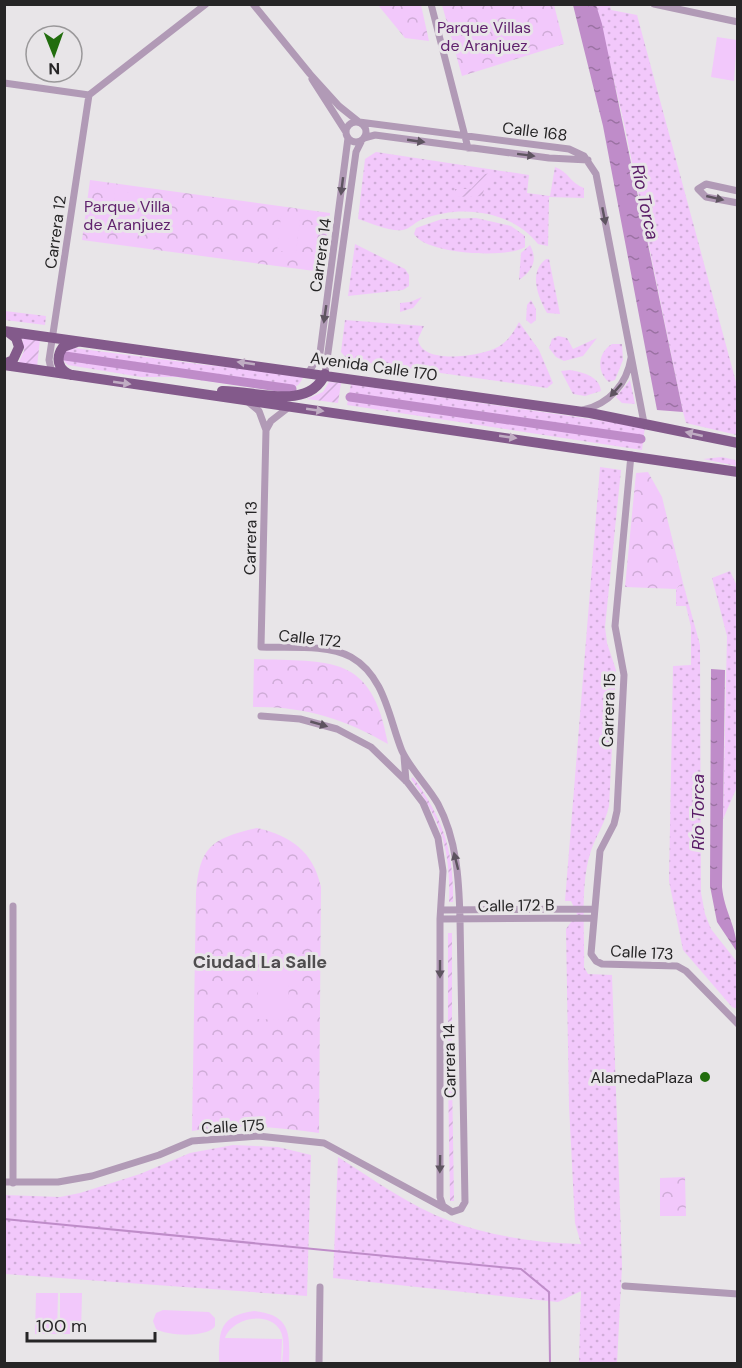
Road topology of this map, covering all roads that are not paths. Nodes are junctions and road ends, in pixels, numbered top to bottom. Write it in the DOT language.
graph roads {
  1 [pos="206,4"];
  2 [pos="253,4"];
  3 [pos="431,4"];
  4 [pos="654,4"];
  5 [pos="738,22"];
  6 [pos="310,74"];
  7 [pos="4,83"];
  8 [pos="89,95"];
  9 [pos="359,122"];
  10 [pos="347,135"];
  11 [pos="465,137"];
  12 [pos="363,139"];
  13 [pos="468,148"];
  14 [pos="588,160"];
  15 [pos="738,191"];
  16 [pos="738,203"];
  17 [pos="4,331"];
  18 [pos="53,337"];
  19 [pos="83,341"];
  20 [pos="631,349"];
  21 [pos="4,365"];
  22 [pos="309,372"];
  23 [pos="52,373"];
  24 [pos="325,374"];
  25 [pos="71,375"];
  26 [pos="174,390"];
  27 [pos="246,400"];
  28 [pos="290,406"];
  29 [pos="578,411"];
  30 [pos="644,423"];
  31 [pos="266,430"];
  32 [pos="738,443"];
  33 [pos="631,455"];
  34 [pos="738,472"];
  35 [pos="261,647"];
  36 [pos="261,716"];
  37 [pos="403,754"];
  38 [pos="407,782"];
  39 [pos="13,906"];
  40 [pos="441,910"];
  41 [pos="460,910"];
  42 [pos="593,913"];
  43 [pos="440,919"];
  44 [pos="460,920"];
  45 [pos="596,961"];
  46 [pos="738,1024"];
  47 [pos="4,1182"];
  48 [pos="13,1183"];
  49 [pos="452,1212"];
  50 [pos="625,1286"];
  51 [pos="320,1287"];
  52 [pos="738,1294"];
  53 [pos="319,1364"];
  1 -- 8 [label="street"];
  2 -- 6 [label="street"];
  3 -- 11 [label="street"];
  4 -- 5 [label="street"];
  6 -- 9 [label="street"];
  6 -- 10 [label="street"];
  7 -- 8 [label="street"];
  8 -- 18 [label="street, Carrera 12"];
  9 -- 10 [label="street"];
  9 -- 11 [label="street, Calle 168"];
  9 -- 12 [label="street"];
  10 -- 12 [label="street"];
  10 -- 22 [label="street, Carrera 14, one-way"];
  11 -- 13 [label="street"];
  11 -- 14 [label="street, Calle 168"];
  12 -- 13 [label="street, Calle 168, one-way"];
  12 -- 24 [label="street, Carrera 14"];
  13 -- 14 [label="street, Calle 168, one-way"];
  14 -- 20 [label="street, one-way"];
  15 -- 16 [label="street, one-way"];
  17 -- 18 [label="main road, Avenida Calle 170"];
  17 -- 21 [label="main road"];
  18 -- 19 [label="main road, Avenida Calle 170"];
  18 -- 23 [label="street, Carrera 12"];
  22 -- 19 [label="main road, Avenida Calle 170, one-way"];
  19 -- 25 [label="main road"];
  20 -- 29 [label="street, one-way"];
  20 -- 30 [label="street"];
  21 -- 23 [label="main road"];
  22 -- 24 [label="main road, Avenida Calle 170"];
  23 -- 25 [label="main road"];
  24 -- 26 [label="main road"];
  24 -- 29 [label="main road, Avenida Calle 170"];
  25 -- 26 [label="main road, one-way"];
  26 -- 27 [label="main road"];
  27 -- 28 [label="main road"];
  27 -- 31 [label="street"];
  28 -- 31 [label="street"];
  28 -- 33 [label="main road, one-way"];
  29 -- 30 [label="main road, Avenida Calle 170"];
  32 -- 30 [label="main road, Avenida Calle 170, one-way"];
  31 -- 35 [label="street, Carrera 13"];
  33 -- 34 [label="main road"];
  33 -- 42 [label="street, Carrera 15"];
  35 -- 37 [label="street, Calle 172"];
  36 -- 38 [label="street, one-way"];
  37 -- 38 [label="street"];
  41 -- 37 [label="street, Carrera 14, one-way"];
  38 -- 40 [label="street"];
  39 -- 48 [label="street"];
  40 -- 41 [label="street, Calle 172 B"];
  40 -- 43 [label="street"];
  41 -- 42 [label="street, Calle 172 B"];
  41 -- 44 [label="street, Carrera 14"];
  42 -- 44 [label="street, Calle 172 B"];
  42 -- 45 [label="street, Carrera 15"];
  43 -- 44 [label="street, Calle 172 B"];
  43 -- 49 [label="street, one-way"];
  44 -- 49 [label="street, Carrera 14"];
  45 -- 46 [label="street, Calle 173"];
  47 -- 48 [label="street, Calle 175"];
  48 -- 49 [label="street, Calle 175"];
  50 -- 52 [label="street"];
  51 -- 53 [label="street"];
}
